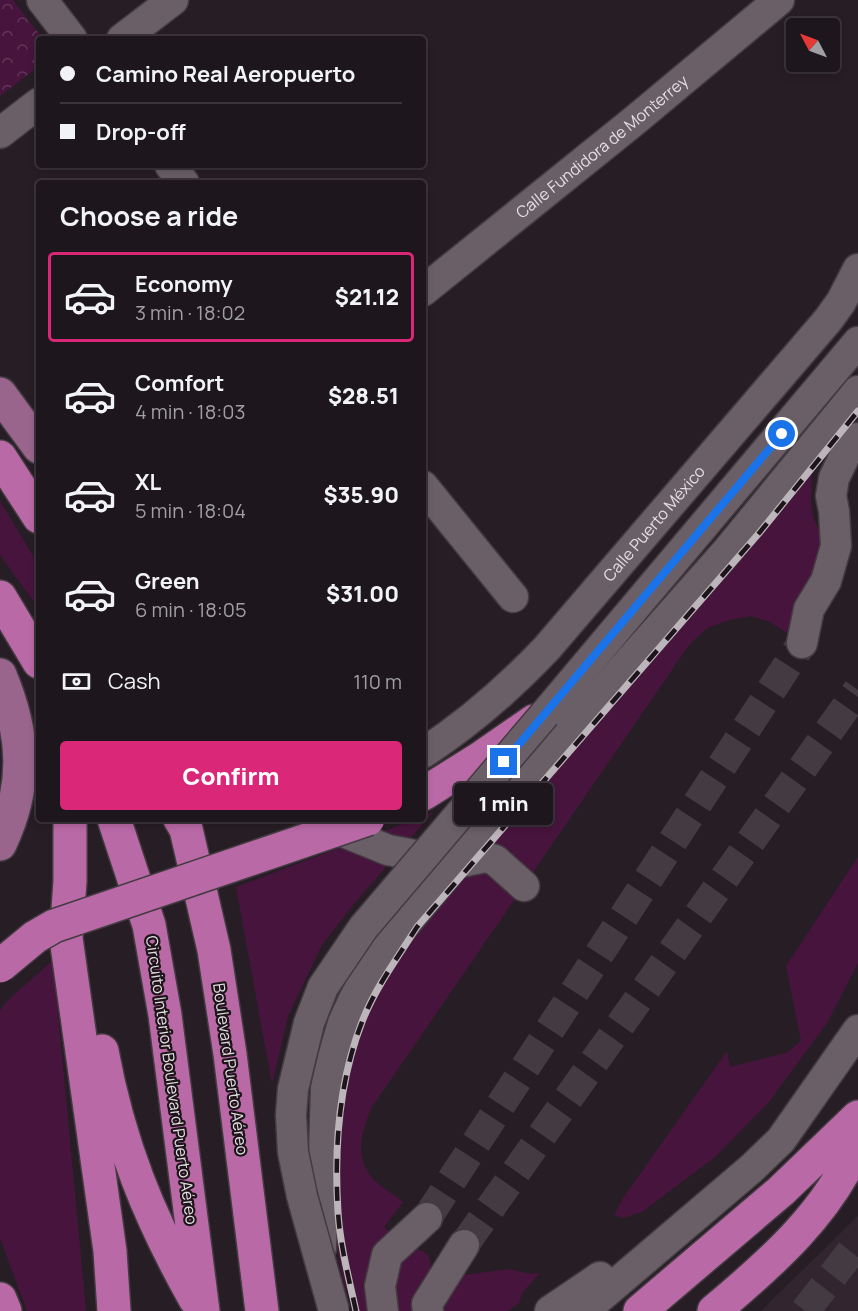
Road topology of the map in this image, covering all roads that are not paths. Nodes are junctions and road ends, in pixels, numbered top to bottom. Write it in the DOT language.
graph roads {
  1 [pos="42,0"];
  2 [pos="173,0"];
  3 [pos="779,0"];
  4 [pos="70,36"];
  5 [pos="126,36"];
  6 [pos="36,104"];
  7 [pos="0,133"];
  8 [pos="172,168"];
  9 [pos="182,180"];
  10 [pos="858,269"];
  11 [pos="426,289"];
  12 [pos="858,342"];
  13 [pos="858,391"];
  14 [pos="0,394"];
  15 [pos="858,438"];
  16 [pos="817,442"];
  17 [pos="36,443"];
  18 [pos="0,457"];
  19 [pos="841,462"];
  20 [pos="426,490"];
  21 [pos="834,511"];
  22 [pos="36,512"];
  23 [pos="858,534"];
  24 [pos="0,597"];
  25 [pos="513,597"];
  26 [pos="802,642"];
  27 [pos="36,657"];
  28 [pos="0,675"];
  29 [pos="545,714"];
  30 [pos="426,751"];
  31 [pos="426,792"];
  32 [pos="70,822"];
  33 [pos="115,822"];
  34 [pos="184,822"];
  35 [pos="319,822"];
  36 [pos="359,822"];
  37 [pos="0,844"];
  38 [pos="456,863"];
  39 [pos="70,881"];
  40 [pos="524,886"];
  41 [pos="0,966"];
  42 [pos="858,1030"];
  43 [pos="858,1139"];
  44 [pos="427,1218"];
  45 [pos="667,1240"];
  46 [pos="464,1245"];
  47 [pos="0,1299"];
  48 [pos="5,1311"];
  49 [pos="114,1311"];
  50 [pos="203,1311"];
  51 [pos="262,1311"];
  52 [pos="333,1311"];
  53 [pos="383,1311"];
  54 [pos="428,1311"];
  55 [pos="550,1311"];
  56 [pos="584,1311"];
  57 [pos="640,1311"];
  58 [pos="714,1311"];
  1 -- 4 [label="street"];
  2 -- 5 [label="street"];
  3 -- 11 [label="street, Calle Fundidora de Monterrey"];
  6 -- 7 [label="street"];
  8 -- 9 [label="street"];
  10 -- 30 [label="street, Calle Puerto México"];
  12 -- 29 [label="street"];
  13 -- 16 [label="street"];
  14 -- 17 [label="main road"];
  15 -- 19 [label="street"];
  16 -- 19 [label="street"];
  16 -- 38 [label="street"];
  18 -- 22 [label="highway"];
  19 -- 21 [label="street"];
  20 -- 25 [label="street"];
  21 -- 23 [label="street"];
  21 -- 26 [label="street"];
  24 -- 27 [label="highway"];
  28 -- 37 [label="main road"];
  29 -- 31 [label="highway, bridge"];
  29 -- 52 [label="street, bridge"];
  32 -- 39 [label="highway"];
  33 -- 50 [label="highway, Circuito Interior Boulevard Puerto Aéreo"];
  34 -- 51 [label="highway, Boulevard Puerto Aéreo"];
  35 -- 38 [label="street"];
  36 -- 41 [label="highway, bridge"];
  38 -- 40 [label="street"];
  38 -- 52 [label="street"];
  39 -- 49 [label="highway"];
  39 -- 50 [label="highway"];
  42 -- 45 [label="street"];
  43 -- 57 [label="highway"];
  43 -- 58 [label="highway"];
  44 -- 53 [label="street"];
  45 -- 55 [label="street"];
  45 -- 56 [label="street"];
  46 -- 54 [label="street"];
  47 -- 48 [label="highway"];
}
